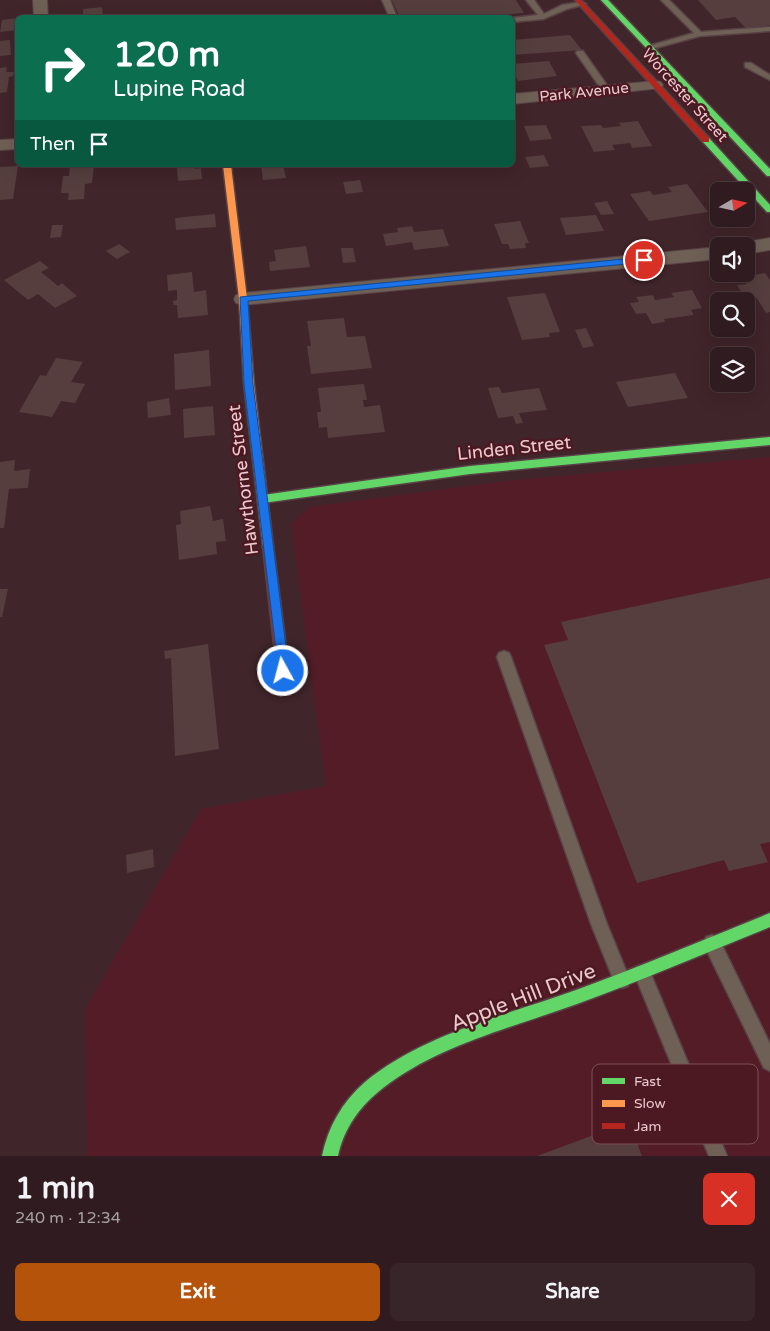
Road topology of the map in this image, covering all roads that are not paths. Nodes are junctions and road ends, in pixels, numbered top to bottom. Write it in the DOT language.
graph roads {
  1 [pos="40,0"];
  2 [pos="386,0"];
  3 [pos="530,0"];
  4 [pos="604,0"];
  5 [pos="665,0"];
  6 [pos="580,2"];
  7 [pos="41,15"];
  8 [pos="393,15"];
  9 [pos="543,17"];
  10 [pos="515,20"];
  11 [pos="770,29"];
  12 [pos="699,34"];
  13 [pos="651,48"];
  14 [pos="580,53"];
  15 [pos="748,65"];
  16 [pos="770,78"];
  17 [pos="656,85"];
  18 [pos="607,91"];
  19 [pos="515,100"];
  20 [pos="15,144"];
  21 [pos="0,145"];
  22 [pos="227,167"];
  23 [pos="770,173"];
  24 [pos="770,210"];
  25 [pos="770,244"];
  26 [pos="755,246"];
  27 [pos="710,254"];
  28 [pos="243,299"];
  29 [pos="770,441"];
  30 [pos="263,499"];
  31 [pos="504,657"];
  32 [pos="283,671"];
  33 [pos="770,920"];
  34 [pos="712,942"];
  35 [pos="641,970"];
  36 [pos="622,980"];
  37 [pos="770,1062"];
  38 [pos="680,1064"];
  39 [pos="713,1144"];
  40 [pos="330,1156"];
  41 [pos="718,1156"];
  1 -- 7 [label="street"];
  2 -- 8 [label="lane"];
  3 -- 9 [label="lane"];
  4 -- 13 [label="main road, Worcester Street"];
  5 -- 12 [label="lane"];
  6 -- 9 [label="lane"];
  6 -- 17 [label="main road, Worcester Street"];
  9 -- 10 [label="lane"];
  11 -- 12 [label="lane"];
  12 -- 13 [label="lane"];
  13 -- 23 [label="main road, Worcester Street"];
  14 -- 18 [label="lane"];
  15 -- 16 [label="lane"];
  17 -- 18 [label="street, Park Avenue"];
  17 -- 24 [label="main road, Worcester Street"];
  18 -- 19 [label="street, Park Avenue"];
  20 -- 21 [label="street"];
  22 -- 28 [label="main road, Hawthorne Street"];
  25 -- 26 [label="street"];
  27 -- 28 [label="street"];
  28 -- 30 [label="main road, Hawthorne Street"];
  29 -- 30 [label="main road, Linden Street"];
  30 -- 32 [label="main road, Hawthorne Street"];
  31 -- 36 [label="lane"];
  33 -- 34 [label="main road, Apple Hill Drive"];
  34 -- 35 [label="main road, Apple Hill Drive"];
  34 -- 37 [label="lane"];
  35 -- 36 [label="main road, Apple Hill Drive"];
  35 -- 38 [label="lane"];
  36 -- 40 [label="main road, Apple Hill Drive"];
  39 -- 41 [label="lane"];
}
